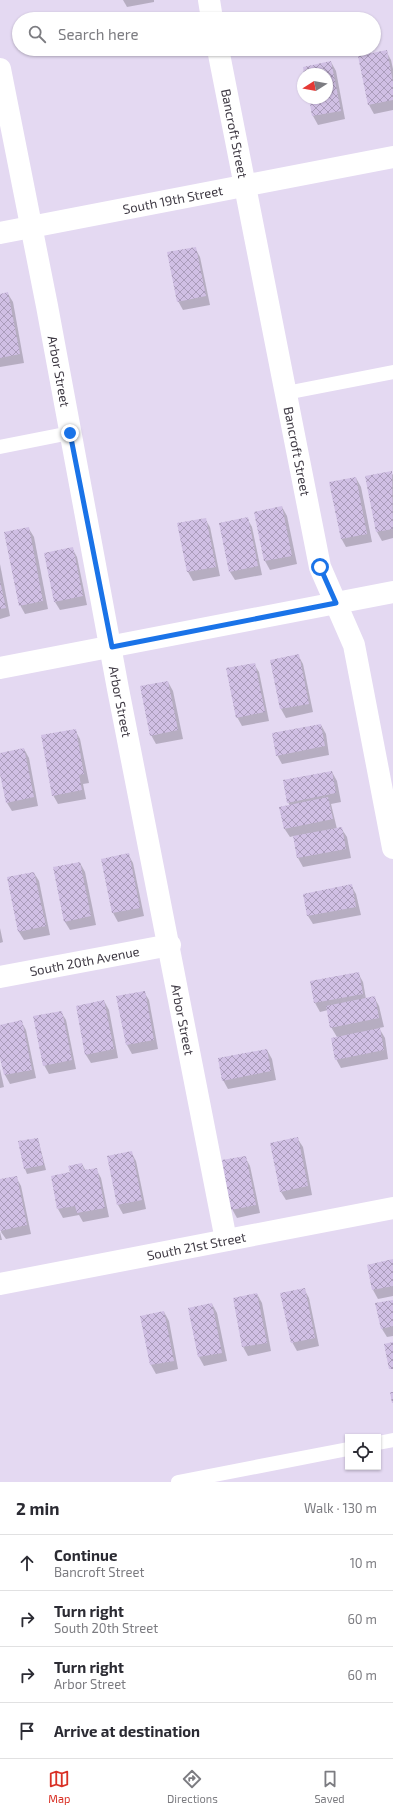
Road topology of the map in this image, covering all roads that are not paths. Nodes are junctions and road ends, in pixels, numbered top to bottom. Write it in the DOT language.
graph roads {
  1 [pos="208,0"];
  2 [pos="211,12"];
  3 [pos="219,56"];
  4 [pos="0,69"];
  5 [pos="393,157"];
  6 [pos="245,186"];
  7 [pos="30,227"];
  8 [pos="0,233"];
  9 [pos="393,372"];
  10 [pos="286,393"];
  11 [pos="70,433"];
  12 [pos="0,447"];
  13 [pos="393,592"];
  14 [pos="336,603"];
  15 [pos="112,647"];
  16 [pos="0,668"];
  17 [pos="393,848"];
  18 [pos="170,944"];
  19 [pos="0,977"];
  20 [pos="393,1208"];
  21 [pos="226,1240"];
  22 [pos="0,1284"];
  23 [pos="393,1440"];
  24 [pos="381,1442"];
  25 [pos="345,1450"];
  26 [pos="178,1482"];
  1 -- 2 [label="street"];
  3 -- 6 [label="street, Bancroft Street"];
  4 -- 7 [label="street, Arbor Street"];
  5 -- 6 [label="street, South 19th Street"];
  6 -- 7 [label="street, South 19th Street"];
  6 -- 10 [label="street, Bancroft Street"];
  7 -- 8 [label="street, South 19th Street"];
  7 -- 11 [label="street, Arbor Street"];
  9 -- 10 [label="lane"];
  10 -- 14 [label="street, Bancroft Street"];
  11 -- 12 [label="lane"];
  11 -- 15 [label="street, Arbor Street"];
  13 -- 14 [label="street"];
  14 -- 15 [label="street"];
  14 -- 17 [label="street, Bancroft Street"];
  15 -- 16 [label="street"];
  15 -- 18 [label="street, Arbor Street"];
  18 -- 19 [label="street, South 20th Avenue"];
  18 -- 21 [label="street, Arbor Street"];
  20 -- 21 [label="street, South 21st Street"];
  21 -- 22 [label="street, South 21st Street"];
  23 -- 24 [label="lane"];
  25 -- 26 [label="lane"];
}
